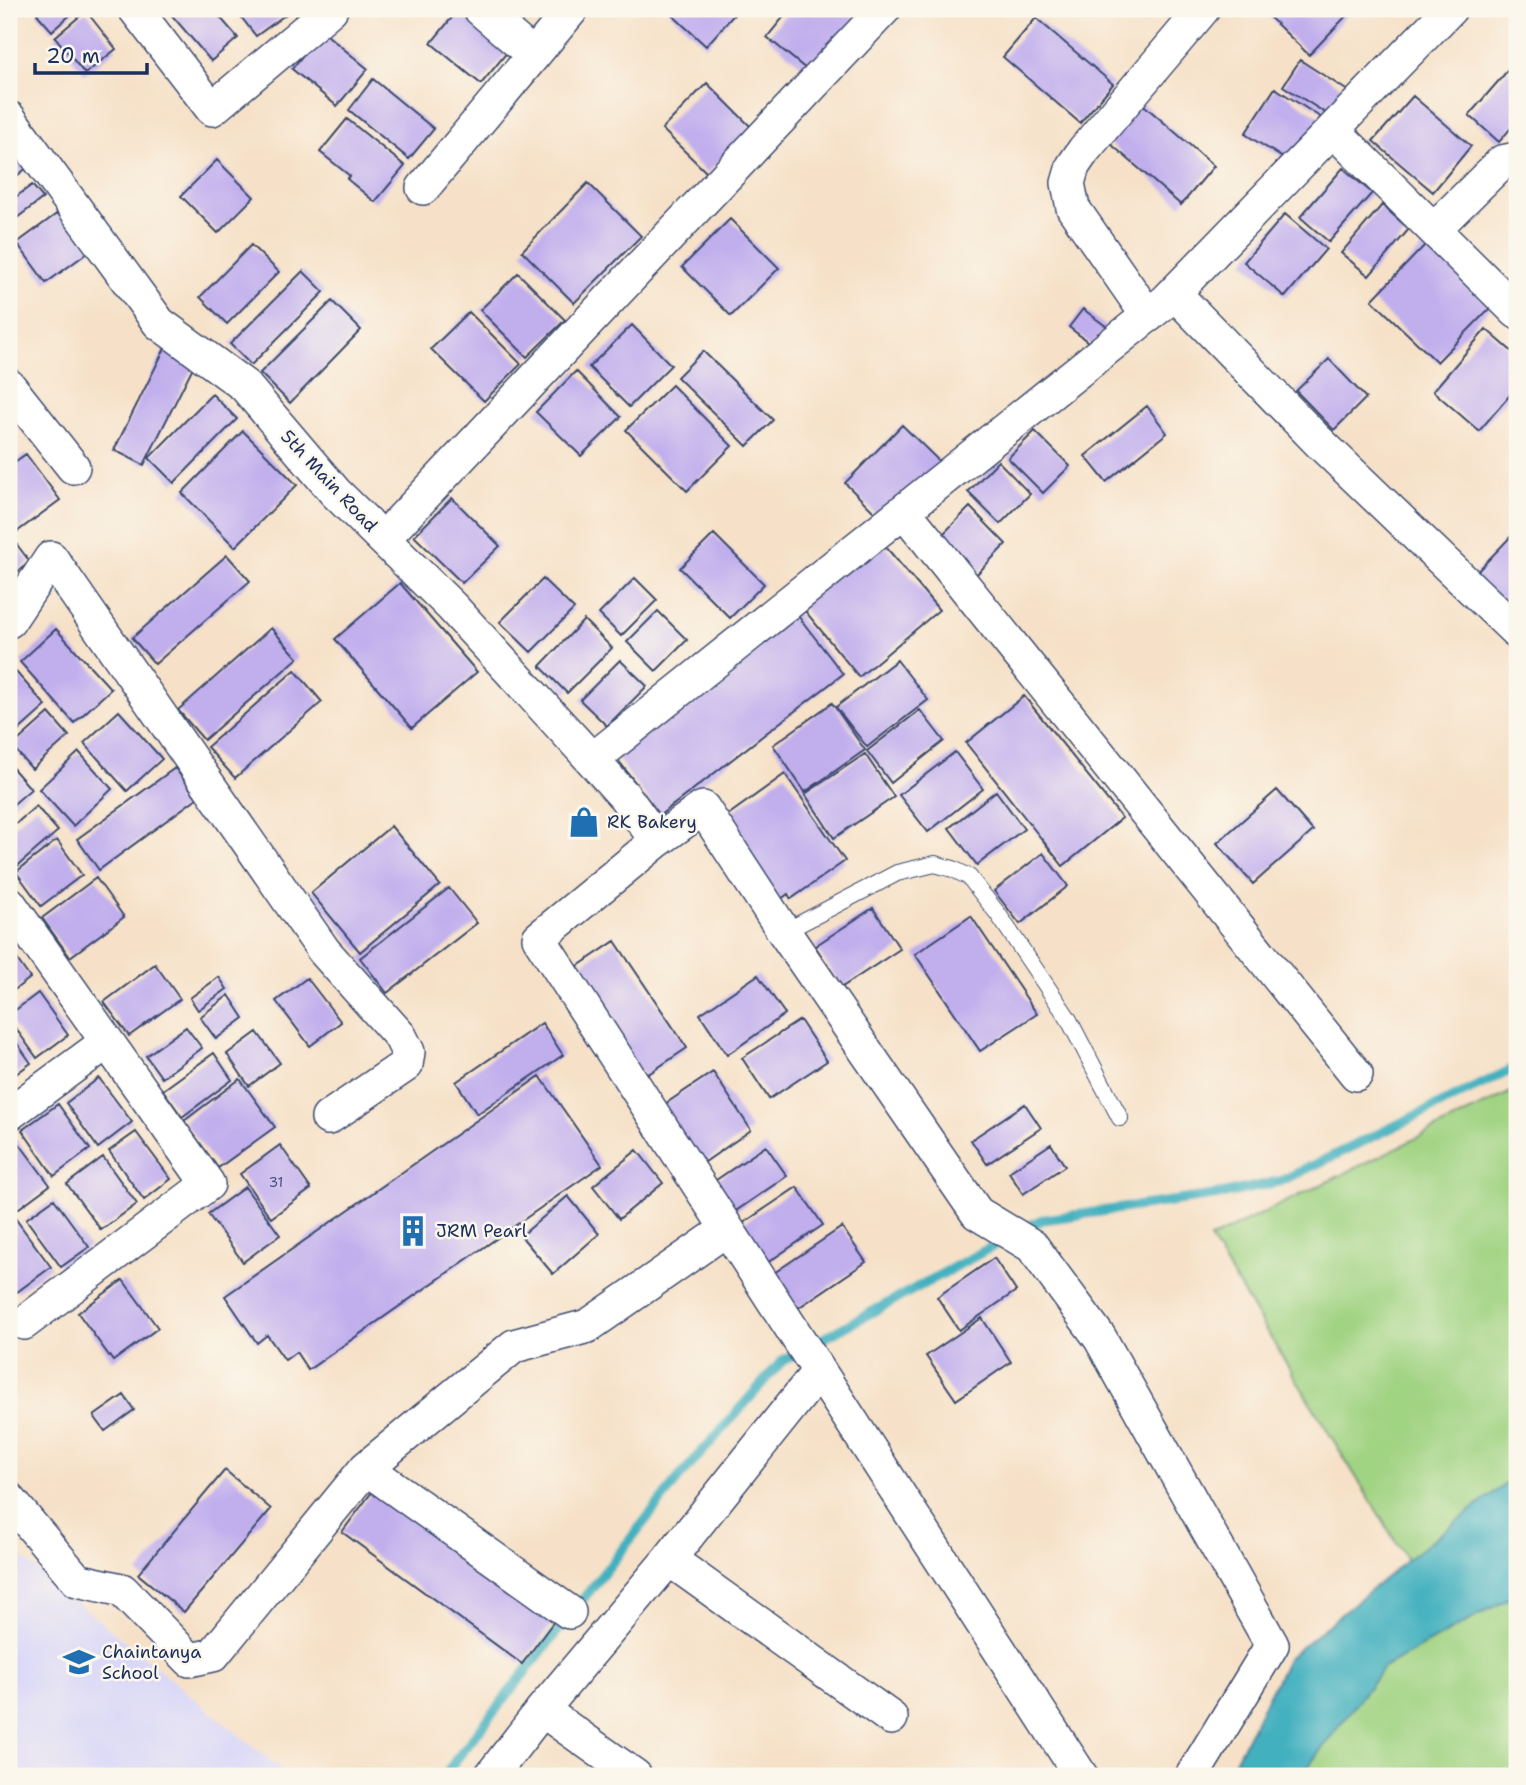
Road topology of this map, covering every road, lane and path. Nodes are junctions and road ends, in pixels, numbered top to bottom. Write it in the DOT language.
graph roads {
  1 [pos="135,9"];
  2 [pos="331,9"];
  3 [pos="480,9"];
  4 [pos="572,9"];
  5 [pos="884,9"];
  6 [pos="1203,9"];
  7 [pos="1450,9"];
  8 [pos="533,55"];
  9 [pos="9,118"];
  10 [pos="1334,130"];
  11 [pos="1517,159"];
  12 [pos="423,188"];
  13 [pos="1434,229"];
  14 [pos="1174,293"];
  15 [pos="1517,312"];
  16 [pos="1148,316"];
  17 [pos="9,386"];
  18 [pos="73,467"];
  19 [pos="904,511"];
  20 [pos="383,539"];
  21 [pos="9,621"];
  22 [pos="1517,632"];
  23 [pos="592,760"];
  24 [pos="657,841"];
  25 [pos="9,903"];
  26 [pos="784,932"];
  27 [pos="107,1042"];
  28 [pos="1356,1074"];
  29 [pos="9,1114"];
  30 [pos="328,1118"];
  31 [pos="1120,1118"];
  32 [pos="727,1229"];
  33 [pos="24,1323"];
  34 [pos="816,1367"];
  35 [pos="366,1468"];
  36 [pos="9,1499"];
  37 [pos="668,1559"];
  38 [pos="569,1612"];
  39 [pos="542,1710"];
  40 [pos="891,1718"];
  41 [pos="491,1776"];
  42 [pos="635,1776"];
  43 [pos="1081,1776"];
  44 [pos="1192,1776"];
  1 -- 2 [label="street"];
  3 -- 8 [label="street"];
  4 -- 8 [label="street"];
  5 -- 20 [label="street"];
  6 -- 16 [label="street"];
  7 -- 10 [label="street"];
  8 -- 12 [label="street"];
  9 -- 20 [label="street, 5th Main Road"];
  10 -- 13 [label="street"];
  10 -- 14 [label="street"];
  11 -- 13 [label="street"];
  13 -- 15 [label="street"];
  14 -- 16 [label="street"];
  14 -- 22 [label="street"];
  16 -- 19 [label="street"];
  17 -- 18 [label="street"];
  19 -- 23 [label="street"];
  19 -- 28 [label="street"];
  20 -- 23 [label="street, 5th Main Road"];
  21 -- 30 [label="street"];
  23 -- 24 [label="street, 5th Main Road"];
  24 -- 26 [label="street"];
  24 -- 32 [label="street"];
  25 -- 27 [label="street"];
  26 -- 31 [label="lane"];
  26 -- 44 [label="street"];
  27 -- 29 [label="street"];
  27 -- 33 [label="street"];
  32 -- 34 [label="street"];
  32 -- 35 [label="street"];
  34 -- 37 [label="street"];
  34 -- 43 [label="street"];
  35 -- 36 [label="street"];
  35 -- 38 [label="street"];
  37 -- 39 [label="street"];
  37 -- 40 [label="street"];
  39 -- 41 [label="street"];
  39 -- 42 [label="street"];
}
